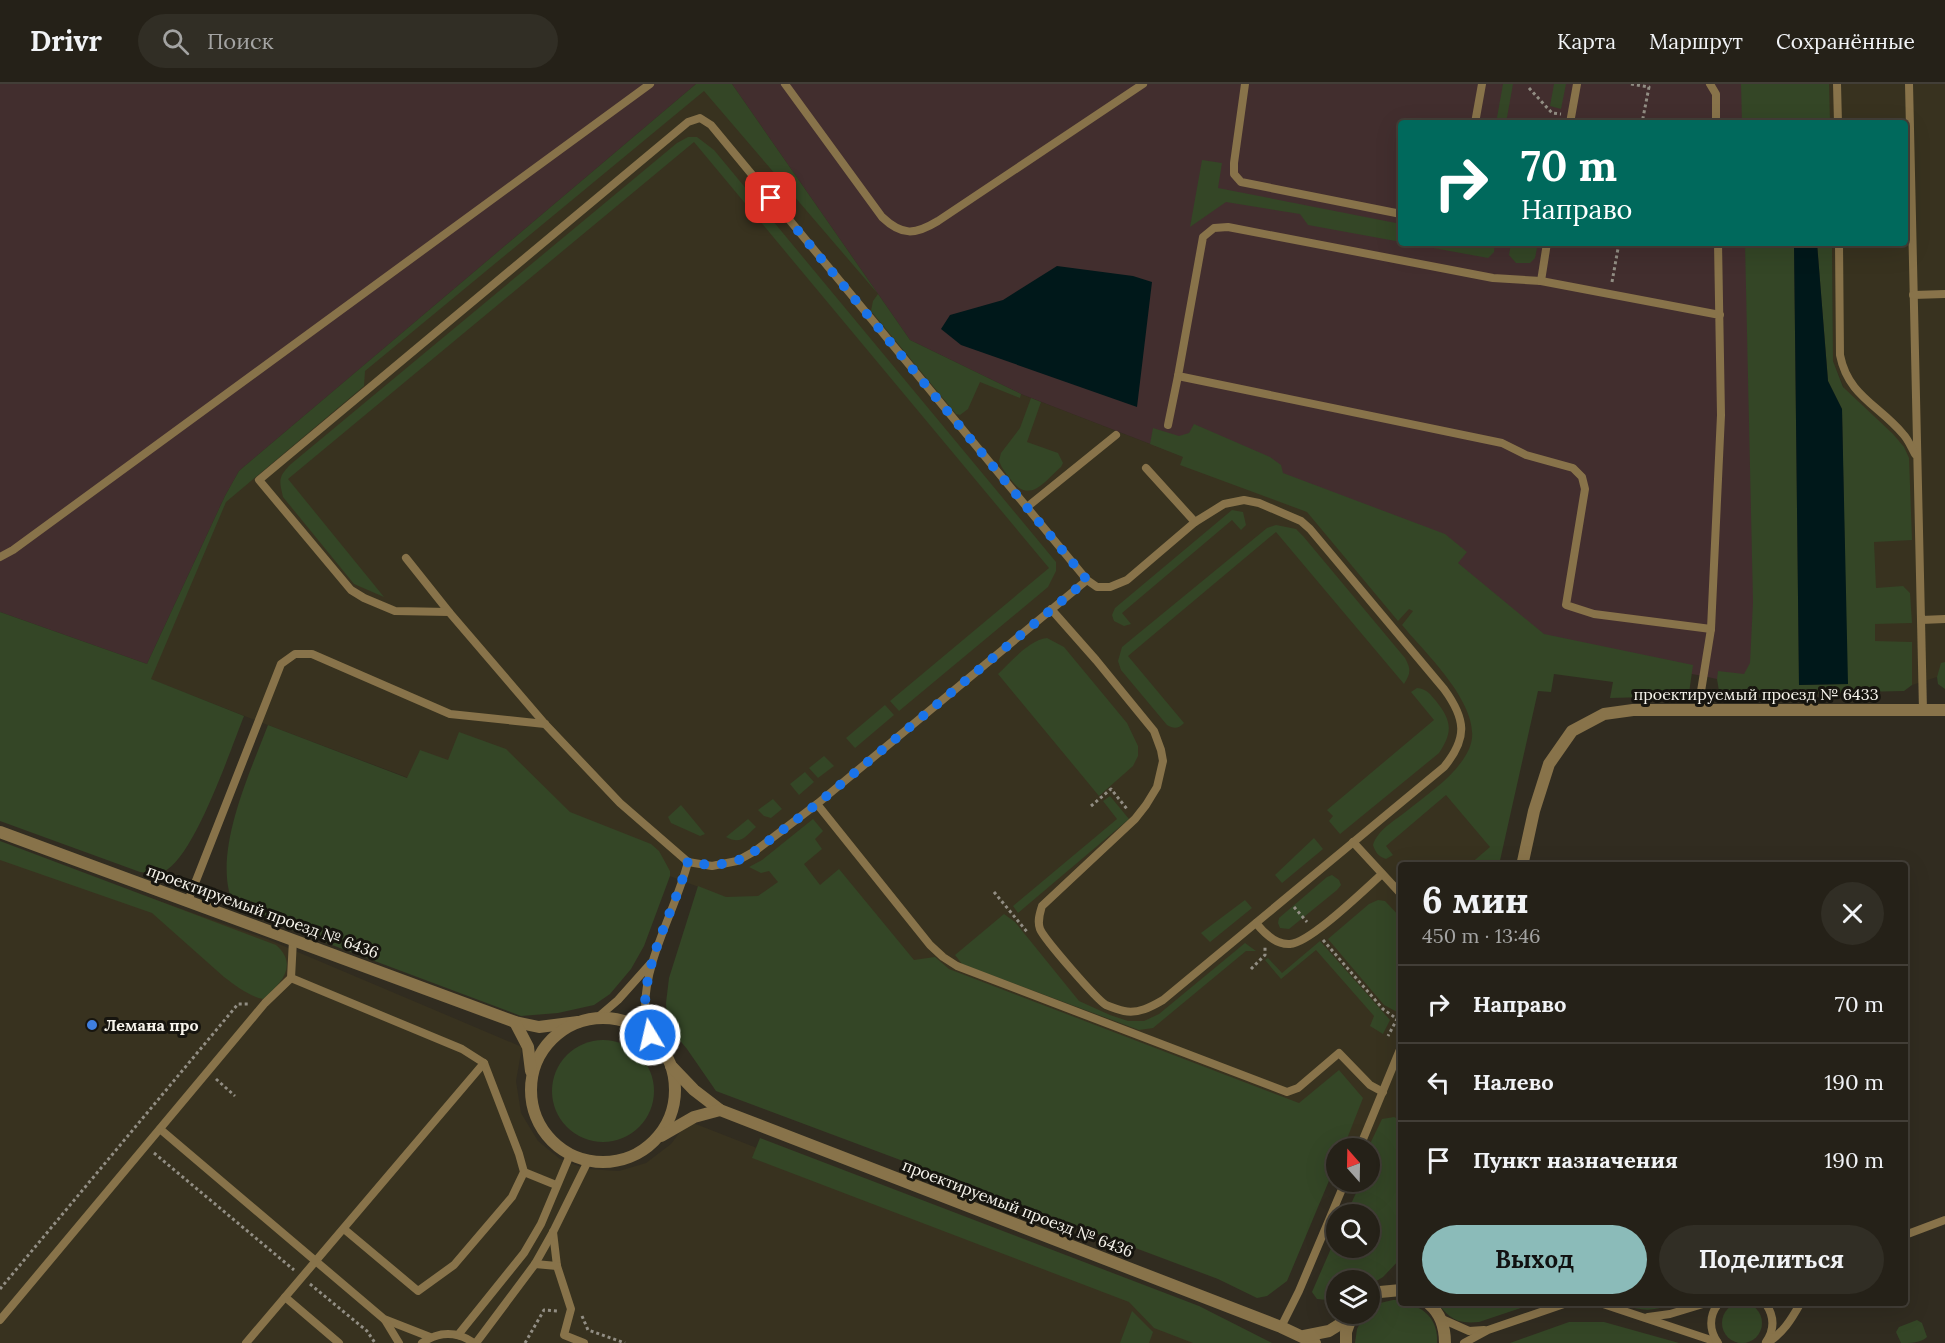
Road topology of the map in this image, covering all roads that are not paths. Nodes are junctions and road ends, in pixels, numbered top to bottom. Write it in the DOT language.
graph roads {
  1 [pos="650,84"];
  2 [pos="785,84"];
  3 [pos="1143,84"];
  4 [pos="1245,84"];
  5 [pos="1482,84"];
  6 [pos="1577,84"];
  7 [pos="1710,84"];
  8 [pos="1837,84"];
  9 [pos="1909,84"];
  10 [pos="1570,119"];
  11 [pos="1476,120"];
  12 [pos="1716,120"];
  13 [pos="1838,120"];
  14 [pos="1398,213"];
  15 [pos="1546,246"];
  16 [pos="1718,246"];
  17 [pos="1839,246"];
  18 [pos="1540,281"];
  19 [pos="1945,294"];
  20 [pos="1913,295"];
  21 [pos="1720,315"];
  22 [pos="1178,375"];
  23 [pos="1168,425"];
  24 [pos="1116,435"];
  25 [pos="1916,456"];
  26 [pos="1146,468"];
  27 [pos="1027,507"];
  28 [pos="1195,522"];
  29 [pos="0,557"];
  30 [pos="405,558"];
  31 [pos="1087,580"];
  32 [pos="1051,609"];
  33 [pos="449,612"];
  34 [pos="1945,619"];
  35 [pos="1921,620"];
  36 [pos="1711,629"];
  37 [pos="1698,710"];
  38 [pos="1945,710"];
  39 [pos="1923,711"];
  40 [pos="545,724"];
  41 [pos="817,804"];
  42 [pos="0,832"];
  43 [pos="1353,842"];
  44 [pos="688,861"];
  45 [pos="1523,862"];
  46 [pos="1382,874"];
  47 [pos="1398,891"];
  48 [pos="188,901"];
  49 [pos="1256,923"];
  50 [pos="292,940"];
  51 [pos="652,962"];
  52 [pos="291,978"];
  53 [pos="597,1018"];
  54 [pos="515,1022"];
  55 [pos="578,1022"];
  56 [pos="650,1035"];
  57 [pos="1398,1054"];
  58 [pos="484,1064"];
  59 [pos="671,1066"];
  60 [pos="532,1076"];
  61 [pos="1383,1092"];
  62 [pos="720,1110"];
  63 [pos="160,1128"];
  64 [pos="657,1138"];
  65 [pos="1364,1138"];
  66 [pos="570,1155"];
  67 [pos="588,1161"];
  68 [pos="524,1172"];
  69 [pos="556,1185"];
  70 [pos="1341,1192"];
  71 [pos="1945,1220"];
  72 [pos="344,1229"];
  73 [pos="553,1232"];
  74 [pos="1908,1234"];
  75 [pos="316,1261"];
  76 [pos="535,1264"];
  77 [pos="557,1266"];
  78 [pos="1398,1288"];
  79 [pos="1380,1292"];
  80 [pos="285,1297"];
  81 [pos="1433,1306"];
  82 [pos="1558,1306"];
  83 [pos="1609,1306"];
  84 [pos="1696,1306"];
  85 [pos="1717,1306"];
  86 [pos="1767,1306"];
  87 [pos="1799,1306"];
  88 [pos="384,1318"];
  89 [pos="1647,1318"];
  90 [pos="1441,1319"];
  91 [pos="0,1320"];
  92 [pos="1340,1324"];
  93 [pos="1349,1324"];
  94 [pos="1281,1327"];
  95 [pos="1488,1330"];
  96 [pos="458,1335"];
  97 [pos="430,1337"];
  98 [pos="562,1339"];
  99 [pos="1309,1340"];
  100 [pos="1718,1342"];
  101 [pos="246,1343"];
  102 [pos="339,1343"];
  103 [pos="399,1343"];
  104 [pos="422,1343"];
  105 [pos="475,1343"];
  106 [pos="584,1343"];
  107 [pos="1346,1343"];
  108 [pos="1445,1343"];
  109 [pos="1464,1343"];
  110 [pos="1766,1343"];
  1 -- 29 [label="lane"];
  2 -- 3 [label="lane"];
  4 -- 14 [label="lane"];
  5 -- 11 [label="lane"];
  6 -- 10 [label="lane"];
  7 -- 12 [label="lane"];
  8 -- 13 [label="lane"];
  9 -- 20 [label="lane"];
  15 -- 18 [label="lane"];
  16 -- 21 [label="lane"];
  17 -- 25 [label="lane"];
  18 -- 21 [label="lane"];
  18 -- 22 [label="lane"];
  19 -- 20 [label="lane"];
  20 -- 25 [label="lane"];
  21 -- 36 [label="lane"];
  22 -- 23 [label="lane"];
  22 -- 36 [label="lane"];
  24 -- 27 [label="lane"];
  25 -- 35 [label="lane"];
  26 -- 28 [label="lane"];
  27 -- 31 [label="lane"];
  27 -- 33 [label="lane"];
  28 -- 31 [label="lane"];
  28 -- 43 [label="lane"];
  30 -- 33 [label="lane"];
  31 -- 32 [label="lane"];
  32 -- 41 [label="lane"];
  32 -- 49 [label="lane"];
  33 -- 40 [label="lane"];
  34 -- 35 [label="lane"];
  35 -- 39 [label="lane"];
  36 -- 37 [label="lane"];
  37 -- 39 [label="street, проектируемый проезд № 6433"];
  37 -- 45 [label="street, проектируемый проезд № 6433"];
  38 -- 39 [label="street, проектируемый проезд № 6433"];
  40 -- 44 [label="lane"];
  40 -- 48 [label="lane"];
  41 -- 44 [label="lane"];
  41 -- 61 [label="lane"];
  42 -- 48 [label="street, проектируемый проезд № 6436"];
  43 -- 46 [label="lane"];
  43 -- 49 [label="lane"];
  44 -- 51 [label="lane"];
  46 -- 47 [label="lane"];
  46 -- 49 [label="lane"];
  48 -- 50 [label="street, проектируемый проезд № 6436"];
  50 -- 52 [label="lane"];
  50 -- 54 [label="street, проектируемый проезд № 6436"];
  51 -- 53 [label="lane"];
  51 -- 56 [label="lane"];
  52 -- 58 [label="lane"];
  52 -- 63 [label="lane"];
  53 -- 55 [label="street"];
  53 -- 56 [label="street"];
  54 -- 55 [label="street, проектируемый проезд № 6436"];
  54 -- 60 [label="street"];
  55 -- 60 [label="street"];
  56 -- 59 [label="street"];
  57 -- 61 [label="lane"];
  58 -- 68 [label="lane"];
  58 -- 72 [label="lane"];
  59 -- 62 [label="street, проектируемый проезд № 6436"];
  59 -- 64 [label="street"];
  60 -- 66 [label="street"];
  61 -- 65 [label="lane"];
  62 -- 64 [label="street"];
  62 -- 94 [label="street, проектируемый проезд № 6436"];
  63 -- 75 [label="lane"];
  63 -- 91 [label="lane"];
  64 -- 67 [label="street"];
  66 -- 67 [label="street"];
  66 -- 69 [label="lane"];
  67 -- 73 [label="lane"];
  68 -- 69 [label="lane"];
  68 -- 72 [label="lane"];
  69 -- 96 [label="lane"];
  70 -- 94 [label="lane"];
  71 -- 74 [label="lane"];
  72 -- 75 [label="lane"];
  73 -- 76 [label="lane"];
  73 -- 77 [label="lane"];
  75 -- 80 [label="lane"];
  75 -- 88 [label="lane"];
  76 -- 77 [label="lane"];
  76 -- 105 [label="lane"];
  77 -- 98 [label="lane"];
  78 -- 79 [label="street"];
  80 -- 101 [label="lane"];
  80 -- 102 [label="lane"];
  81 -- 90 [label="street"];
  82 -- 95 [label="lane"];
  83 -- 89 [label="lane"];
  84 -- 89 [label="lane"];
  85 -- 100 [label="lane"];
  86 -- 110 [label="lane"];
  87 -- 110 [label="lane"];
  88 -- 97 [label="lane"];
  88 -- 103 [label="lane"];
  89 -- 100 [label="lane"];
  90 -- 95 [label="lane"];
  90 -- 108 [label="street"];
  92 -- 99 [label="street, проектируемый проезд № 6436"];
  93 -- 107 [label="street, проектируемый проезд № 6436"];
  94 -- 99 [label="street, проектируемый проезд № 6436"];
  95 -- 109 [label="lane"];
  96 -- 97 [label="lane"];
  96 -- 105 [label="lane"];
  97 -- 104 [label="lane"];
  98 -- 106 [label="lane"];
}
